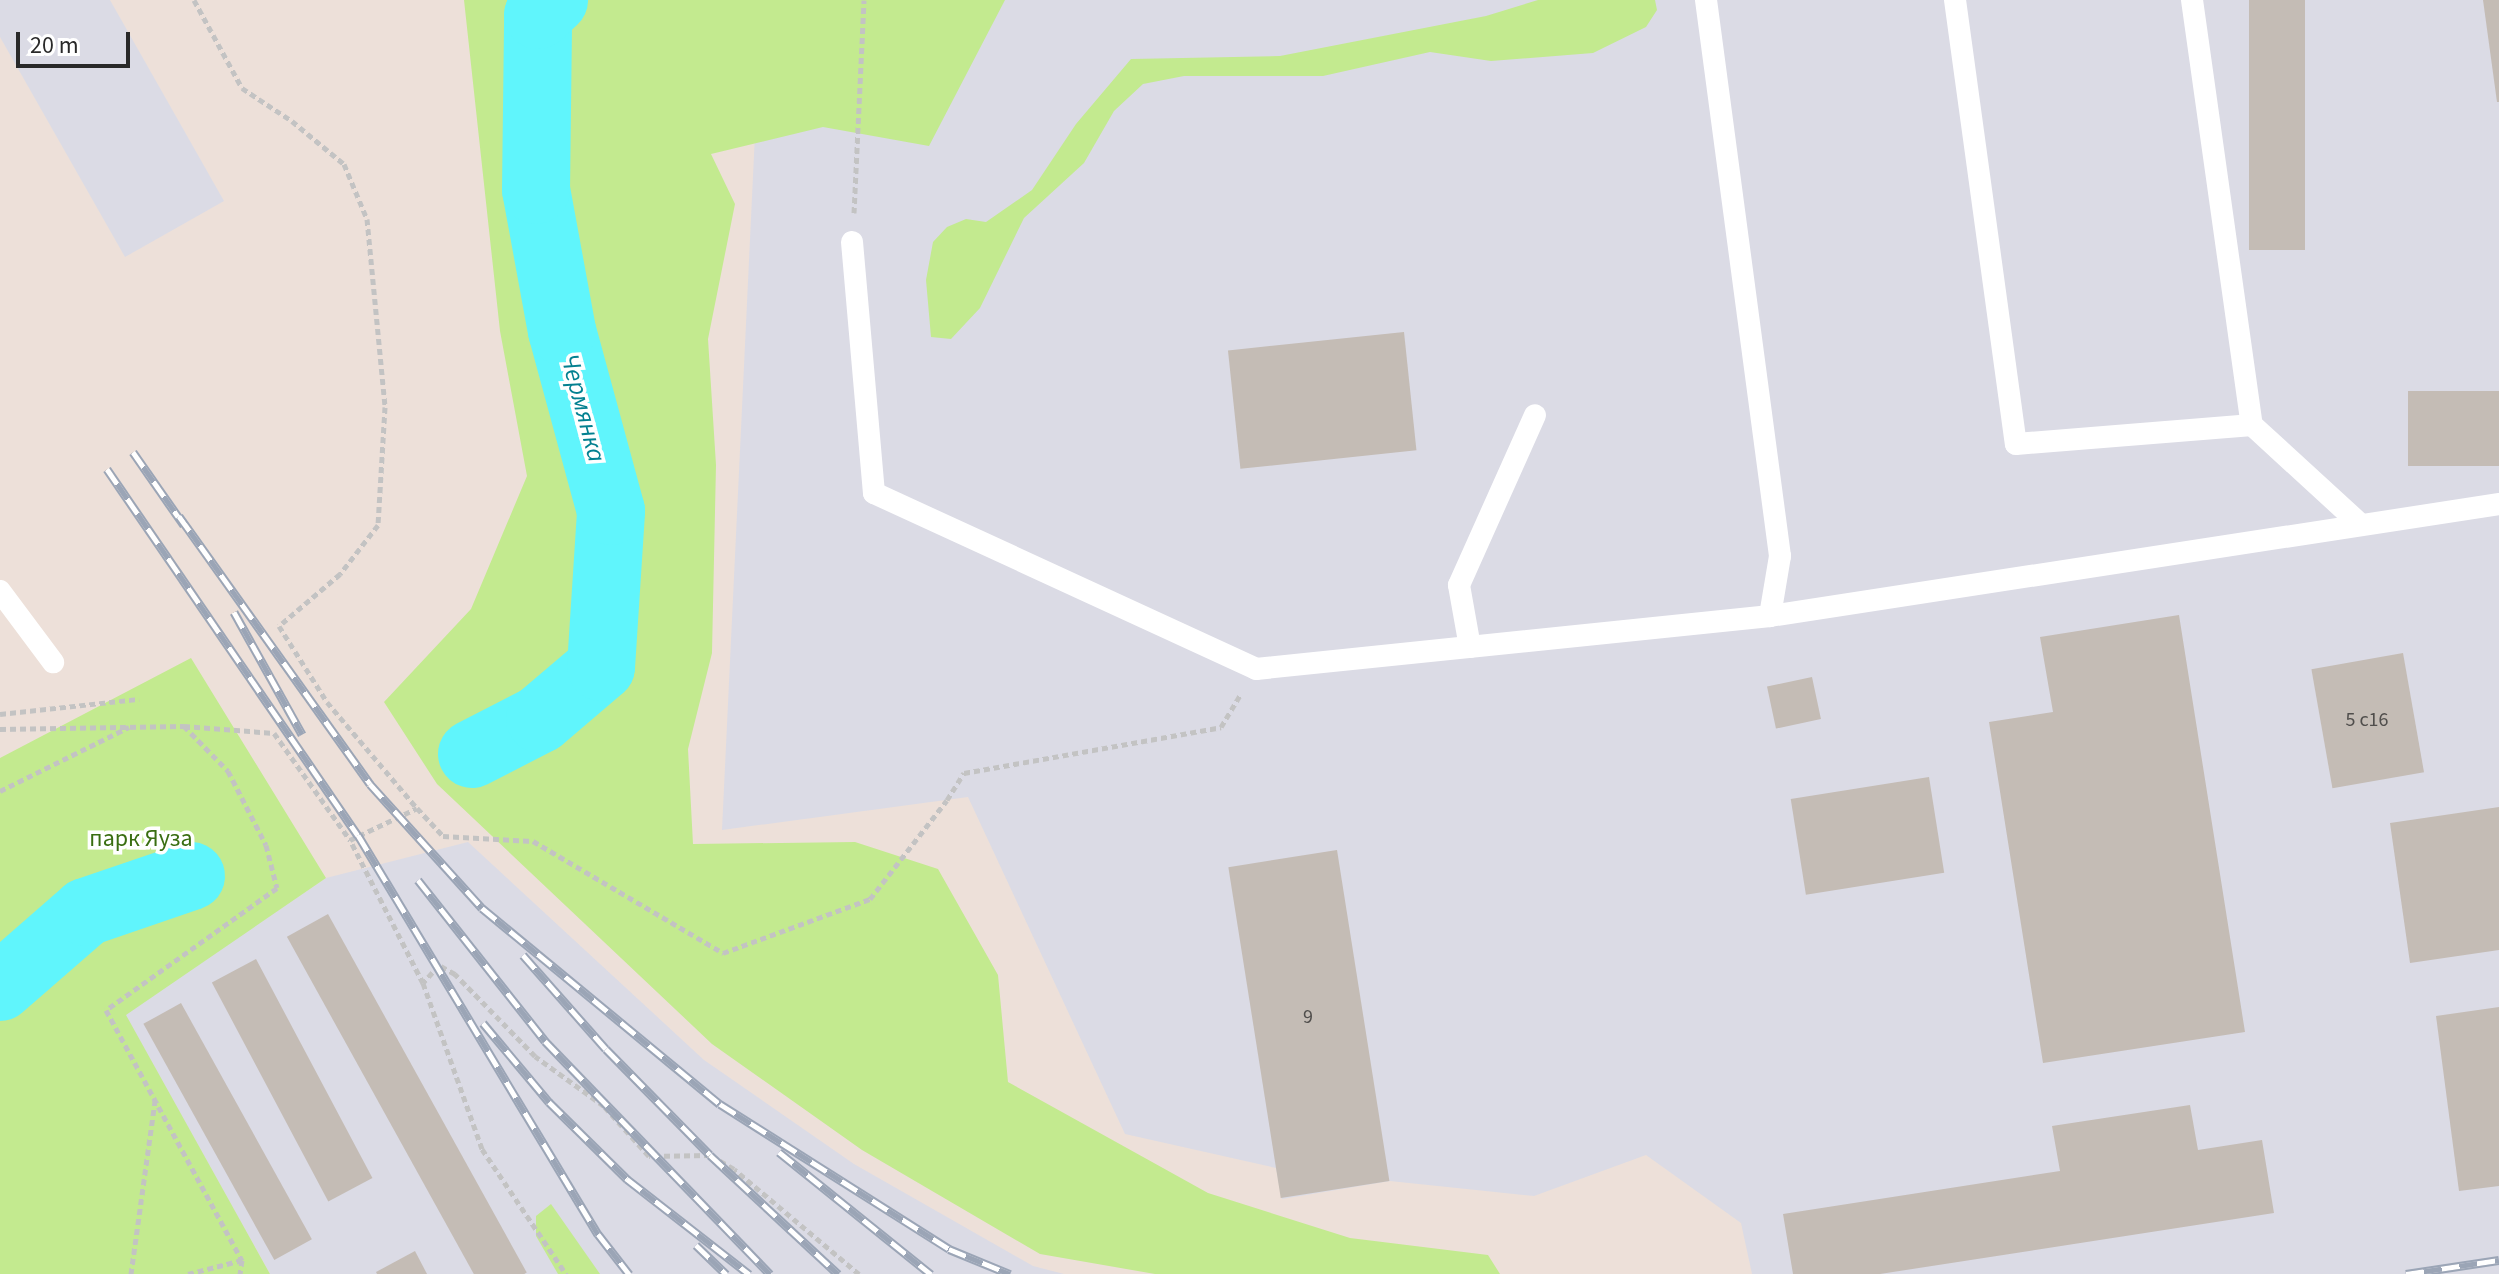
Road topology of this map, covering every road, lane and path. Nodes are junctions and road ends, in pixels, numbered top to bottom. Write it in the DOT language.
graph roads {
  1 [pos="194,0"];
  2 [pos="864,0"];
  3 [pos="1706,0"];
  4 [pos="1955,0"];
  5 [pos="2192,0"];
  6 [pos="852,242"];
  7 [pos="1535,415"];
  8 [pos="2252,425"];
  9 [pos="2499,504"];
  10 [pos="2360,524"];
  11 [pos="0,591"];
  12 [pos="1770,616"];
  13 [pos="1470,647"];
  14 [pos="53,662"];
  15 [pos="1256,669"];
  16 [pos="139,699"];
  17 [pos="0,714"];
  18 [pos="130,726"];
  19 [pos="184,726"];
  20 [pos="0,729"];
  21 [pos="0,791"];
  22 [pos="417,808"];
  23 [pos="350,840"];
  24 [pos="423,983"];
  25 [pos="155,1100"];
  26 [pos="242,1260"];
  27 [pos="131,1274"];
  28 [pos="188,1274"];
  29 [pos="240,1274"];
  30 [pos="566,1274"];
  31 [pos="859,1274"];
  1 -- 22 [label="path"];
  2 -- 6 [label="path"];
  3 -- 12 [label="lane"];
  4 -- 8 [label="lane"];
  5 -- 8 [label="lane"];
  6 -- 15 [label="lane"];
  7 -- 13 [label="lane"];
  8 -- 10 [label="lane"];
  9 -- 10 [label="lane"];
  10 -- 12 [label="lane"];
  11 -- 14 [label="lane"];
  12 -- 13 [label="lane"];
  13 -- 15 [label="lane"];
  15 -- 22 [label="path"];
  16 -- 17 [label="path"];
  18 -- 19 [label="path"];
  18 -- 20 [label="path"];
  18 -- 21 [label="path"];
  19 -- 23 [label="path"];
  19 -- 25 [label="path"];
  22 -- 23 [label="path"];
  23 -- 24 [label="path"];
  24 -- 30 [label="path"];
  24 -- 31 [label="path"];
  25 -- 26 [label="path"];
  25 -- 27 [label="path"];
  26 -- 28 [label="path"];
  26 -- 29 [label="path"];
}
